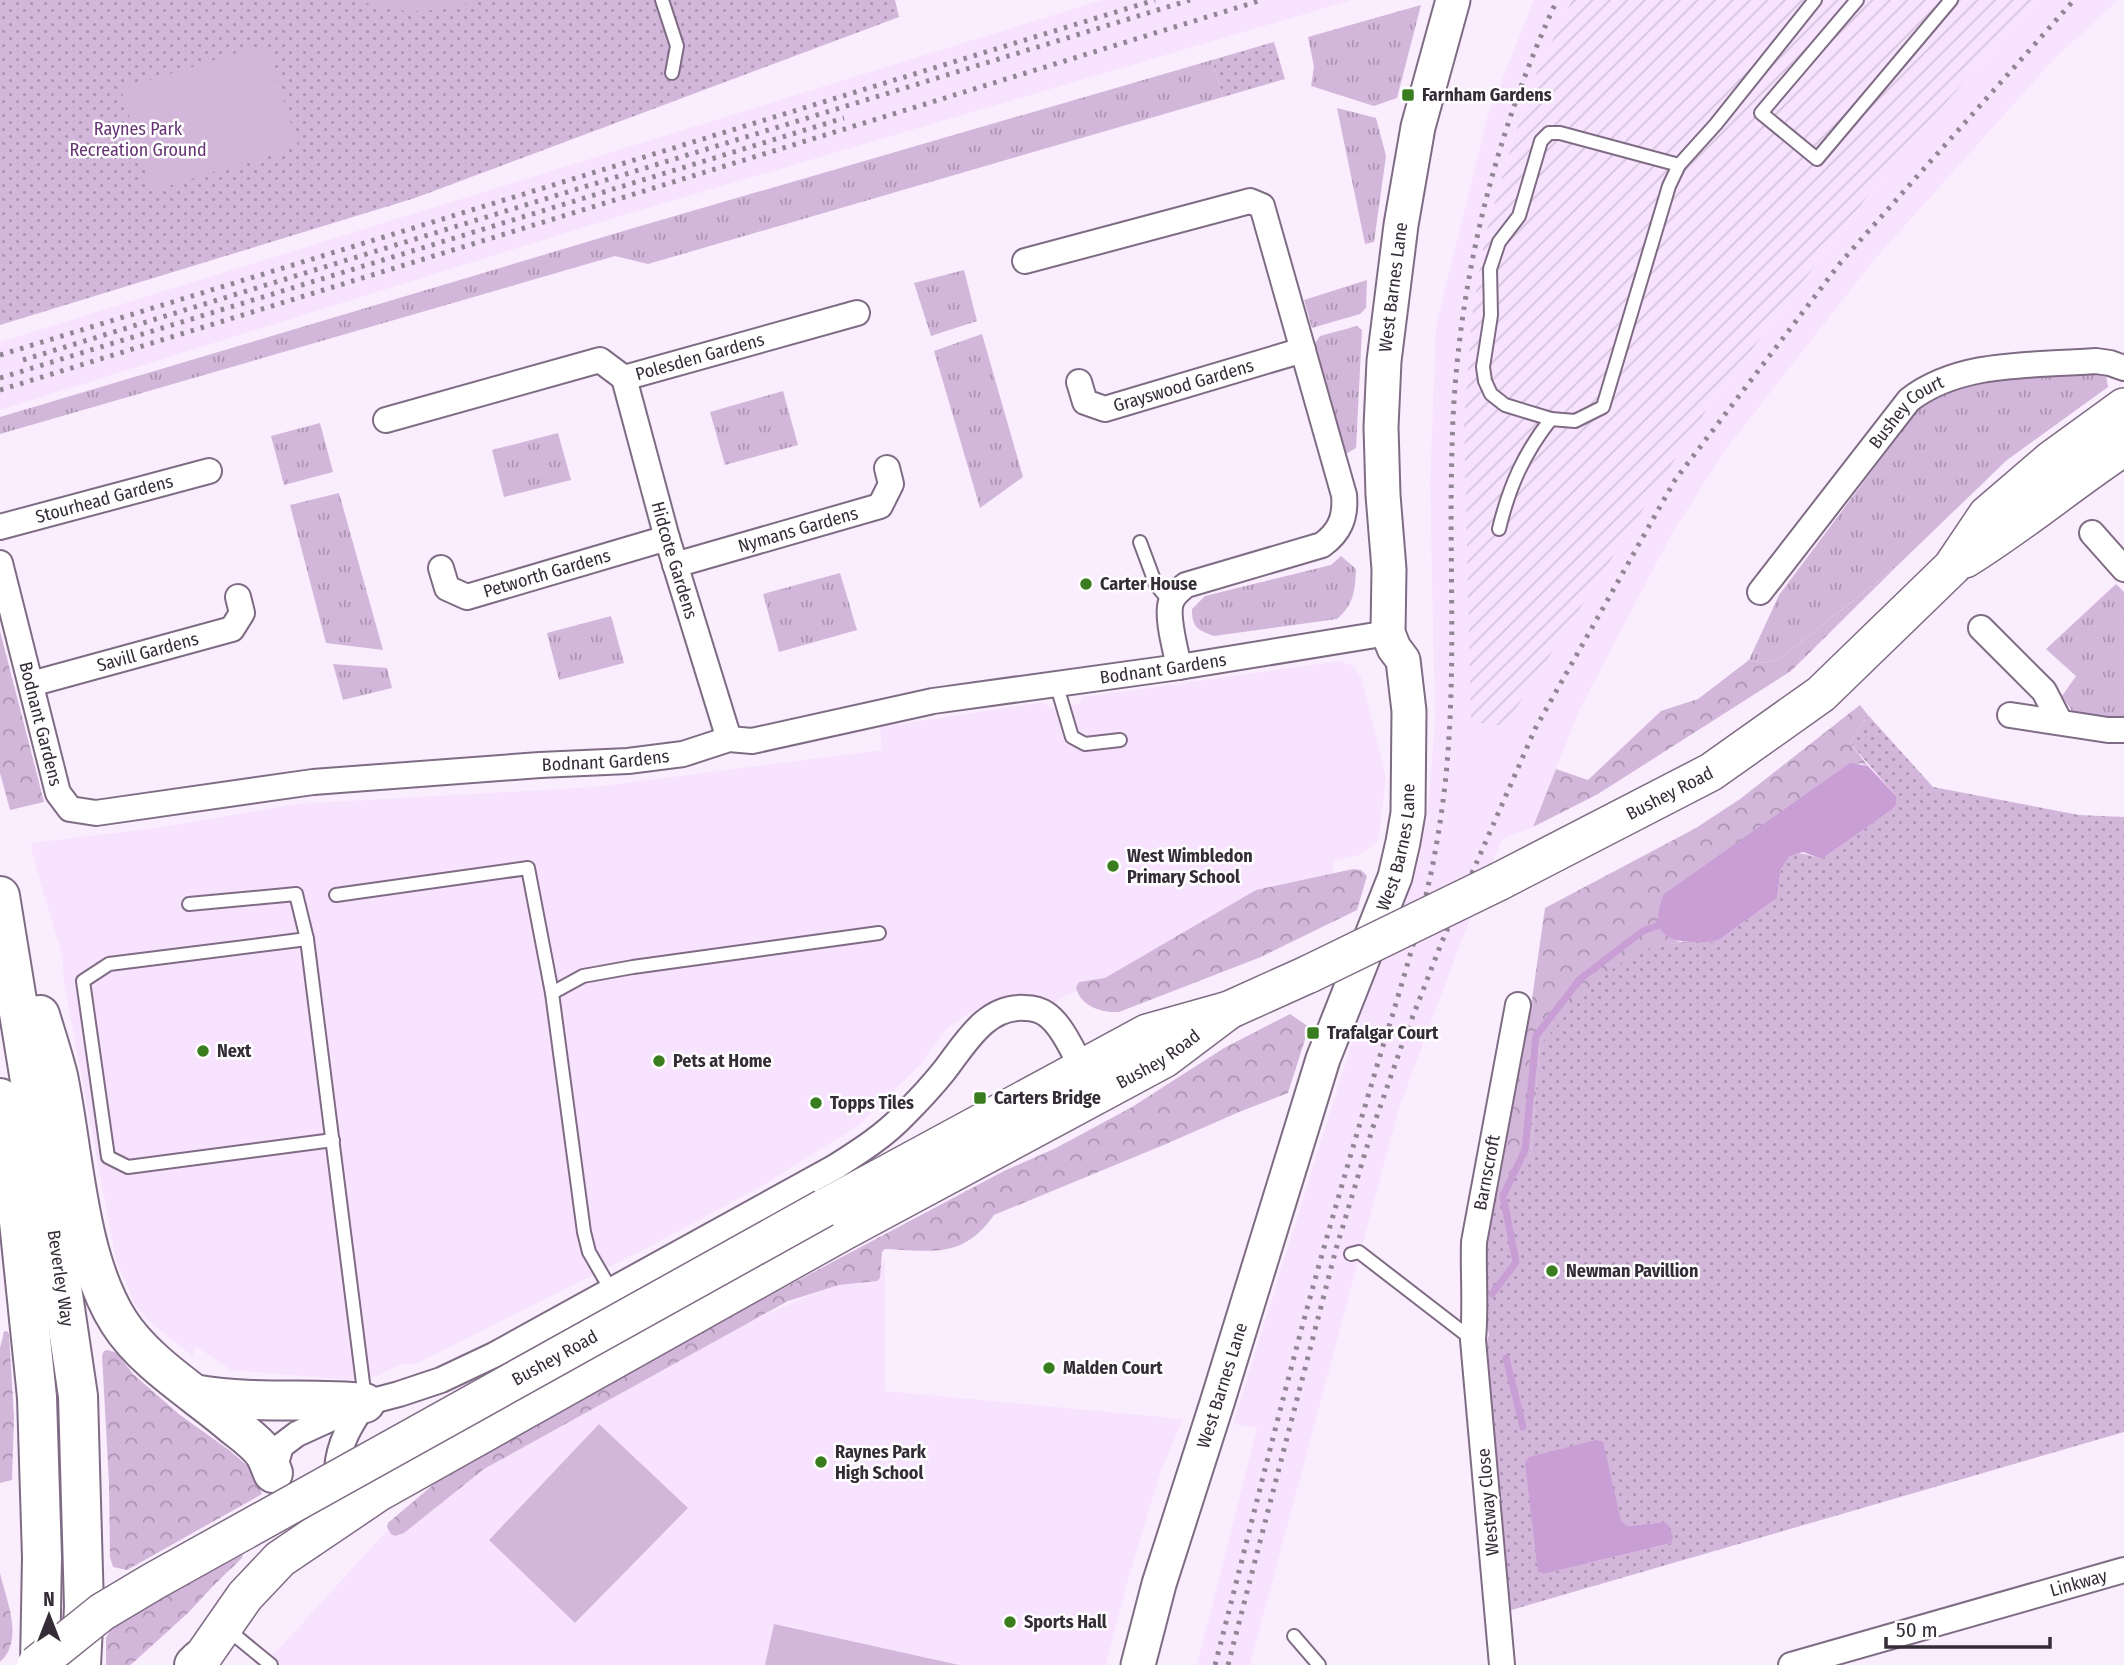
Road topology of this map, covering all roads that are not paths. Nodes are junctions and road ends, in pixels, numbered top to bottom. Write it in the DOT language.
graph roads {
  1 [pos="663,0"];
  2 [pos="1453,0"];
  3 [pos="1815,0"];
  4 [pos="1857,0"];
  5 [pos="1951,0"];
  6 [pos="672,74"];
  7 [pos="1679,165"];
  8 [pos="1025,261"];
  9 [pos="856,313"];
  10 [pos="1303,350"];
  11 [pos="2124,368"];
  12 [pos="624,378"];
  13 [pos="1079,382"];
  14 [pos="2124,407"];
  15 [pos="1551,419"];
  16 [pos="386,420"];
  17 [pos="2124,446"];
  18 [pos="887,468"];
  19 [pos="209,471"];
  20 [pos="0,527"];
  21 [pos="1499,529"];
  22 [pos="2092,533"];
  23 [pos="667,538"];
  24 [pos="1140,542"];
  25 [pos="0,563"];
  26 [pos="675,565"];
  27 [pos="1952,567"];
  28 [pos="441,568"];
  29 [pos="2124,569"];
  30 [pos="1760,592"];
  31 [pos="238,597"];
  32 [pos="1171,603"];
  33 [pos="1981,628"];
  34 [pos="1388,632"];
  35 [pos="1179,667"];
  36 [pos="1056,682"];
  37 [pos="31,684"];
  38 [pos="2010,715"];
  39 [pos="2060,722"];
  40 [pos="2124,730"];
  41 [pos="729,740"];
  42 [pos="1120,740"];
  43 [pos="0,882"];
  44 [pos="336,895"];
  45 [pos="0,896"];
  46 [pos="189,904"];
  47 [pos="879,933"];
  48 [pos="307,939"];
  49 [pos="552,993"];
  50 [pos="1518,1005"];
  51 [pos="1229,1010"];
  52 [pos="1082,1067"];
  53 [pos="0,1098"];
  54 [pos="332,1139"];
  55 [pos="1351,1254"];
  56 [pos="611,1290"];
  57 [pos="1473,1339"];
  58 [pos="199,1395"];
  59 [pos="365,1402"];
  60 [pos="273,1472"];
  61 [pos="379,1492"];
  62 [pos="280,1559"];
  63 [pos="2124,1570"];
  64 [pos="223,1626"];
  65 [pos="1294,1636"];
  66 [pos="197,1663"];
  67 [pos="38,1665"];
  68 [pos="81,1665"];
  69 [pos="271,1665"];
  70 [pos="1138,1665"];
  71 [pos="1318,1665"];
  72 [pos="1502,1665"];
  73 [pos="1791,1665"];
  1 -- 6 [label="lane"];
  2 -- 34 [label="main road, West Barnes Lane"];
  3 -- 7 [label="lane"];
  4 -- 5 [label="lane"];
  7 -- 15 [label="lane"];
  7 -- 15 [label="lane"];
  8 -- 10 [label="street"];
  9 -- 12 [label="street, Polesden Gardens"];
  10 -- 13 [label="street, Grayswood Gardens"];
  10 -- 32 [label="street"];
  11 -- 30 [label="street, Bushey Court"];
  12 -- 16 [label="street, Polesden Gardens"];
  12 -- 23 [label="street, Hidcote Gardens"];
  14 -- 27 [label="main road, Bushey Road"];
  15 -- 21 [label="lane"];
  17 -- 27 [label="main road, Bushey Road"];
  18 -- 26 [label="street, Nymans Gardens"];
  19 -- 20 [label="street, Stourhead Gardens"];
  22 -- 29 [label="street"];
  23 -- 26 [label="street, Hidcote Gardens"];
  23 -- 28 [label="street, Petworth Gardens"];
  24 -- 32 [label="lane"];
  25 -- 37 [label="street, Bodnant Gardens"];
  26 -- 41 [label="street, Hidcote Gardens"];
  27 -- 51 [label="main road, Bushey Road, bridge"];
  31 -- 37 [label="street, Savill Gardens"];
  32 -- 35 [label="street"];
  33 -- 39 [label="street"];
  34 -- 35 [label="street, Bodnant Gardens"];
  34 -- 70 [label="main road, West Barnes Lane"];
  35 -- 36 [label="street, Bodnant Gardens"];
  36 -- 41 [label="street, Bodnant Gardens"];
  36 -- 42 [label="lane"];
  37 -- 41 [label="street, Bodnant Gardens"];
  38 -- 39 [label="street"];
  39 -- 40 [label="street"];
  43 -- 58 [label="highway"];
  44 -- 49 [label="lane"];
  45 -- 68 [label="highway, Beverley Way"];
  46 -- 48 [label="lane"];
  47 -- 49 [label="lane"];
  48 -- 54 [label="lane"];
  48 -- 54 [label="lane"];
  49 -- 56 [label="lane"];
  50 -- 57 [label="street, Barnscroft"];
  51 -- 52 [label="main road, Bushey Road"];
  51 -- 61 [label="main road, Bushey Road"];
  52 -- 56 [label="street, Bushey Road"];
  52 -- 67 [label="main road, Bushey Road, bridge"];
  53 -- 67 [label="highway, Beverley Way"];
  54 -- 59 [label="lane"];
  55 -- 57 [label="lane"];
  56 -- 59 [label="street, Bushey Road"];
  57 -- 72 [label="street, Westway Close"];
  58 -- 59 [label="highway"];
  58 -- 60 [label="highway"];
  59 -- 60 [label="street, Bushey Road"];
  59 -- 61 [label="street"];
  60 -- 62 [label="main road"];
  61 -- 62 [label="main road, Bushey Road"];
  62 -- 64 [label="main road"];
  63 -- 73 [label="street, Linkway"];
  64 -- 66 [label="main road"];
  64 -- 69 [label="lane"];
  65 -- 71 [label="lane"];
}
